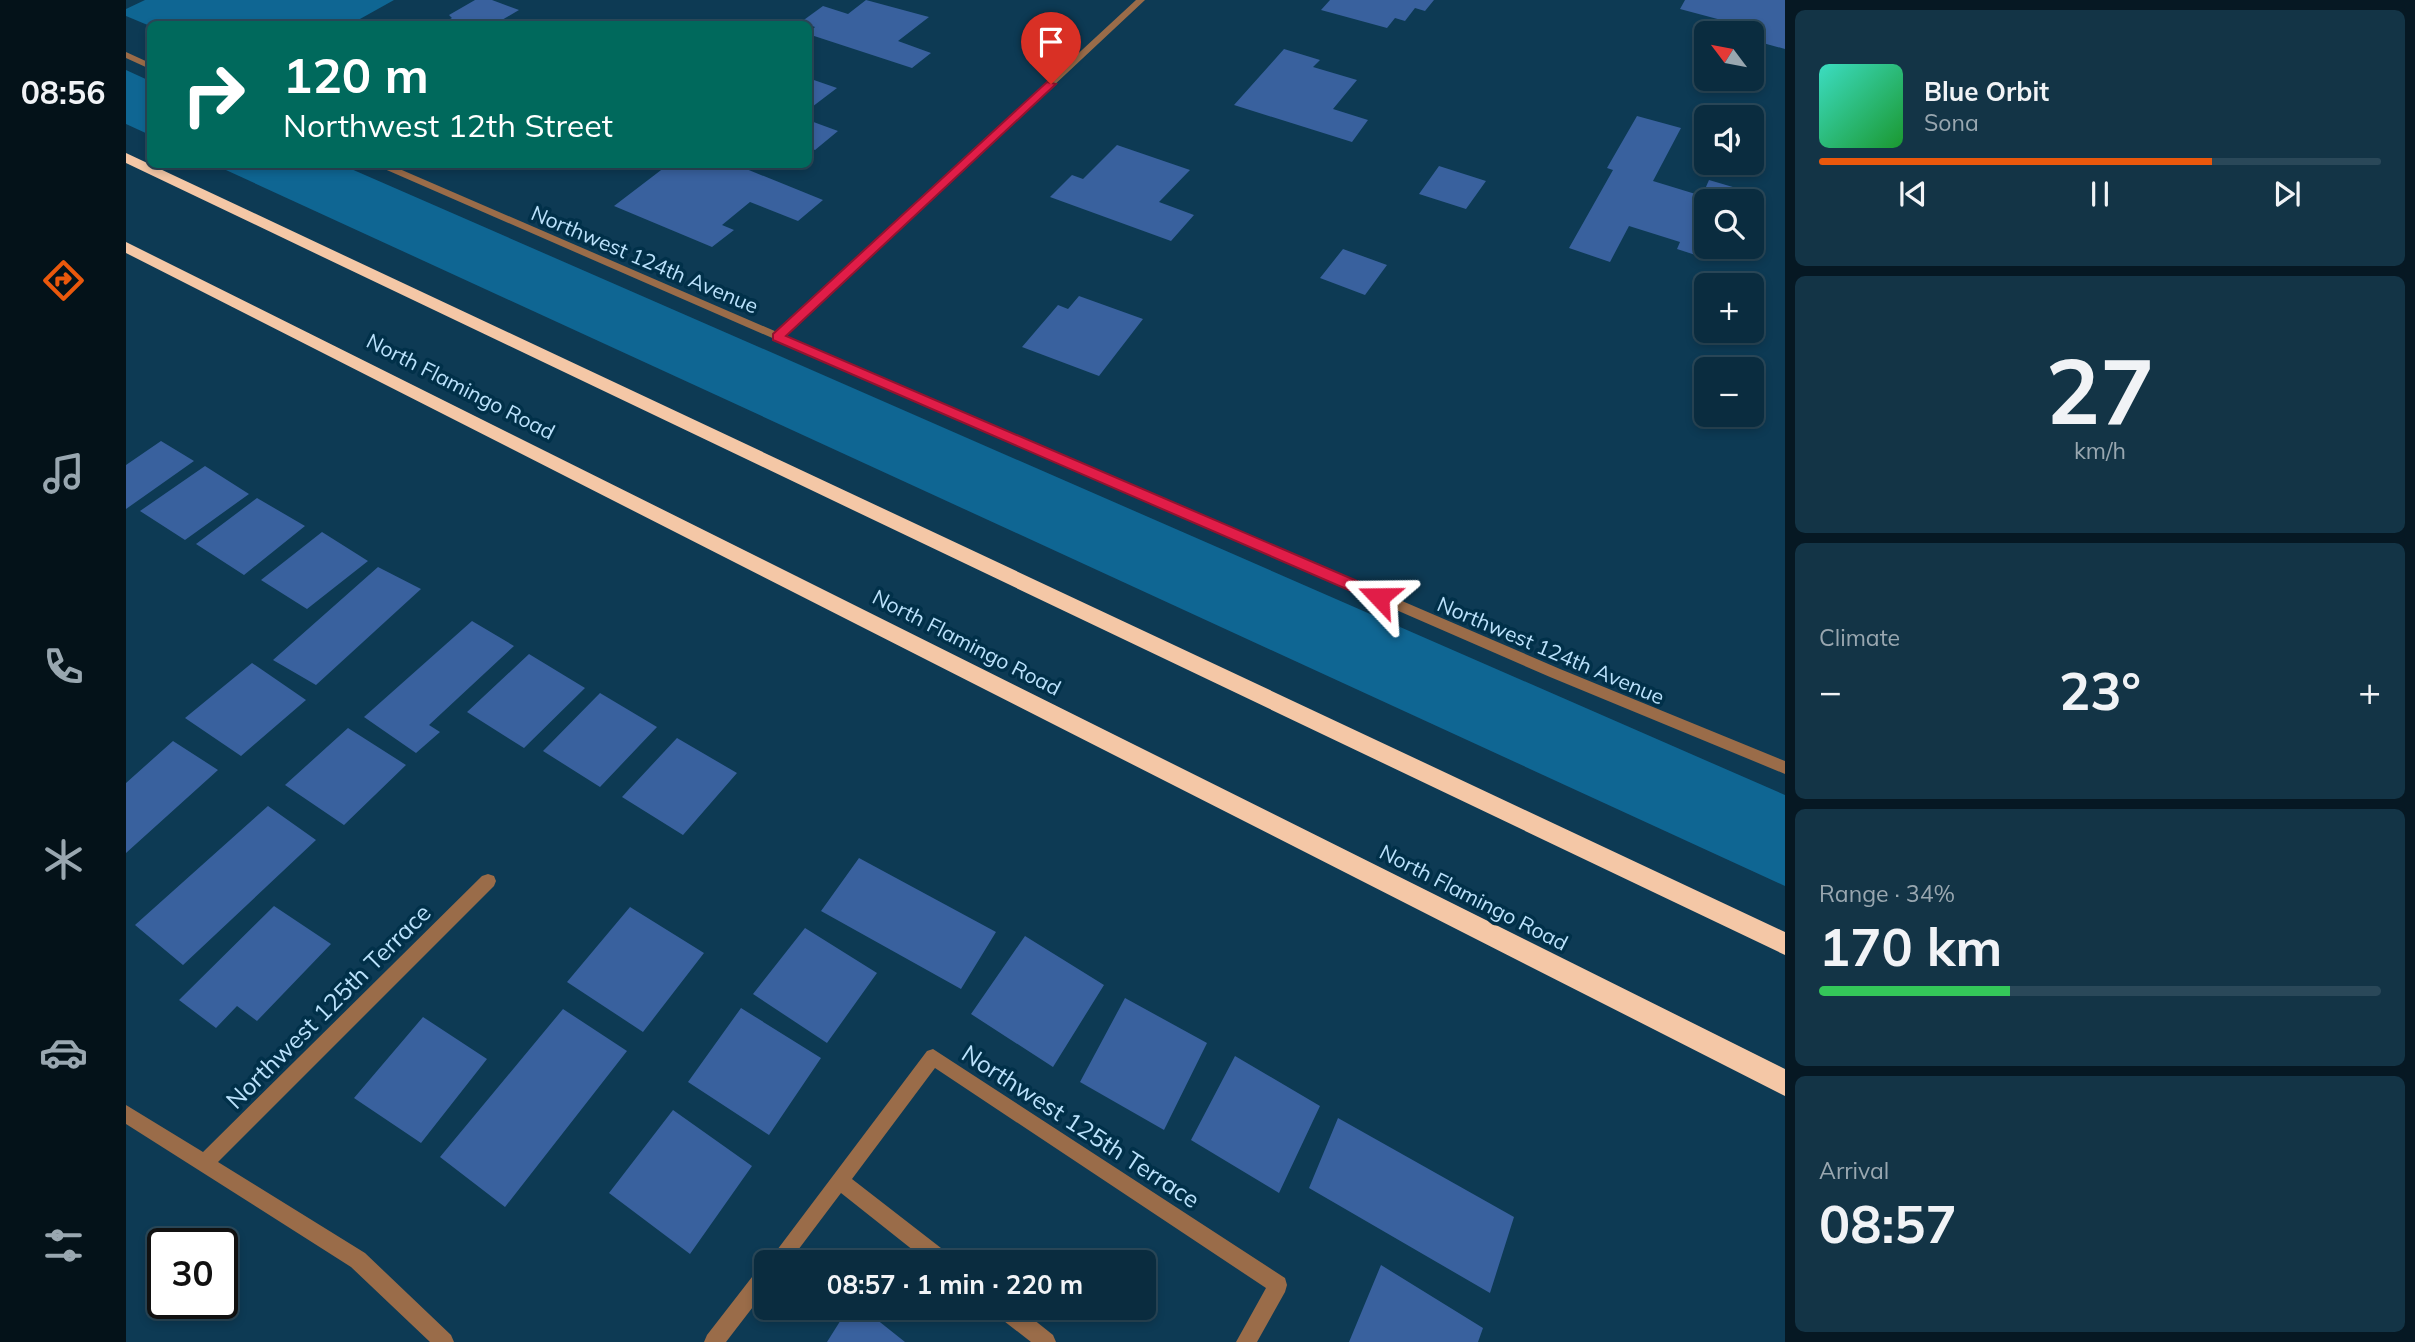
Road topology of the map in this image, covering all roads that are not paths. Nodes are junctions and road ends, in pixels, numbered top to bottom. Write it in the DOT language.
graph roads {
  1 [pos="1141,0"];
  2 [pos="126,55"];
  3 [pos="147,64"];
  4 [pos="126,157"];
  5 [pos="147,167"];
  6 [pos="149,168"];
  7 [pos="388,168"];
  8 [pos="126,247"];
  9 [pos="778,337"];
  10 [pos="1785,768"];
  11 [pos="488,881"];
  12 [pos="1785,944"];
  13 [pos="1785,1083"];
  14 [pos="126,1114"];
  15 [pos="203,1164"];
  16 [pos="839,1181"];
  17 [pos="786,1250"];
  18 [pos="928,1250"];
  19 [pos="754,1290"];
  20 [pos="1018,1320"];
  21 [pos="444,1342"];
  22 [pos="714,1342"];
  23 [pos="1046,1342"];
  24 [pos="1246,1342"];
  1 -- 9 [label="street"];
  2 -- 3 [label="street"];
  4 -- 5 [label="highway"];
  6 -- 12 [label="highway"];
  7 -- 9 [label="street, Northwest 124th Avenue"];
  8 -- 13 [label="highway, North Flamingo Road"];
  9 -- 10 [label="street, Northwest 124th Avenue"];
  11 -- 15 [label="street, Northwest 125th Terrace"];
  14 -- 15 [label="street"];
  15 -- 21 [label="street"];
  16 -- 17 [label="street, Northwest 125th Terrace"];
  16 -- 18 [label="street"];
  16 -- 24 [label="street, Northwest 125th Terrace"];
  19 -- 22 [label="street"];
  20 -- 23 [label="street"];
}
